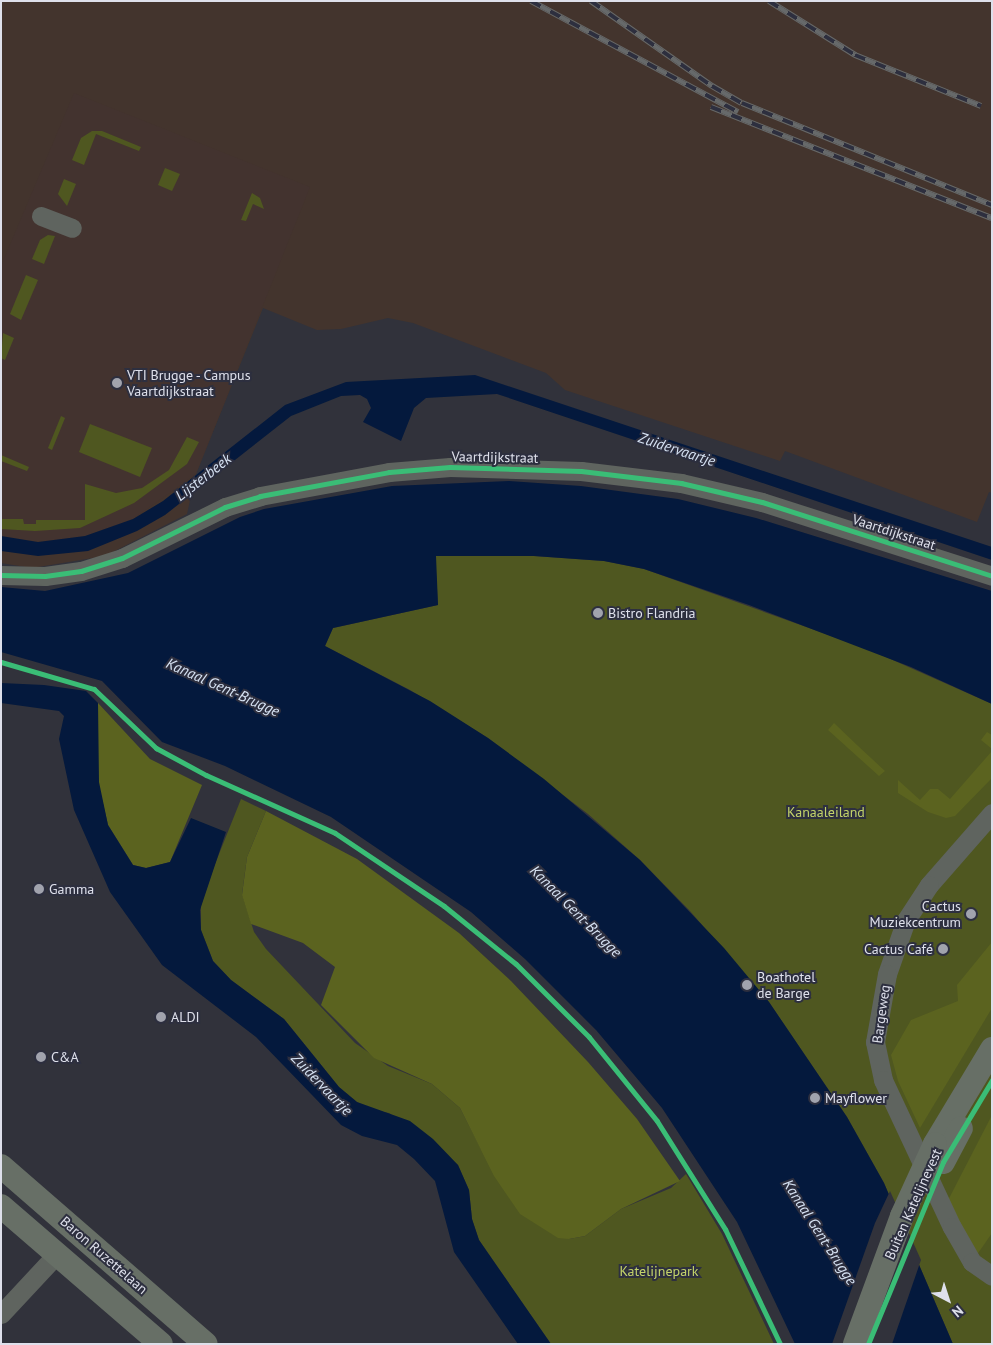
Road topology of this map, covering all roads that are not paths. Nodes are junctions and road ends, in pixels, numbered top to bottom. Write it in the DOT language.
graph roads {
  1 [pos="41,216"];
  2 [pos="72,228"];
  3 [pos="1,575"];
  4 [pos="992,576"];
  5 [pos="992,814"];
  6 [pos="992,1049"];
  7 [pos="992,1080"];
  8 [pos="939,1153"];
  9 [pos="1,1166"];
  10 [pos="1,1206"];
  11 [pos="93,1246"];
  12 [pos="60,1256"];
  13 [pos="992,1276"];
  14 [pos="1,1314"];
  15 [pos="158,1340"];
  16 [pos="206,1344"];
  17 [pos="855,1344"];
  18 [pos="868,1344"];
  1 -- 2 [label="street"];
  3 -- 4 [label="street, Vaartdijkstraat"];
  5 -- 13 [label="street, Bargeweg"];
  6 -- 8 [label="main road, Buiten Katelijnevest"];
  7 -- 8 [label="main road, Buiten Katelijnevest"];
  8 -- 17 [label="main road, Buiten Katelijnevest, bridge"];
  8 -- 18 [label="main road, Buiten Katelijnevest"];
  9 -- 11 [label="main road, Baron Ruzettelaan"];
  10 -- 12 [label="main road"];
  11 -- 12 [label="main road"];
  11 -- 16 [label="main road, Baron Ruzettelaan"];
  12 -- 14 [label="street"];
  12 -- 15 [label="main road"];
}
